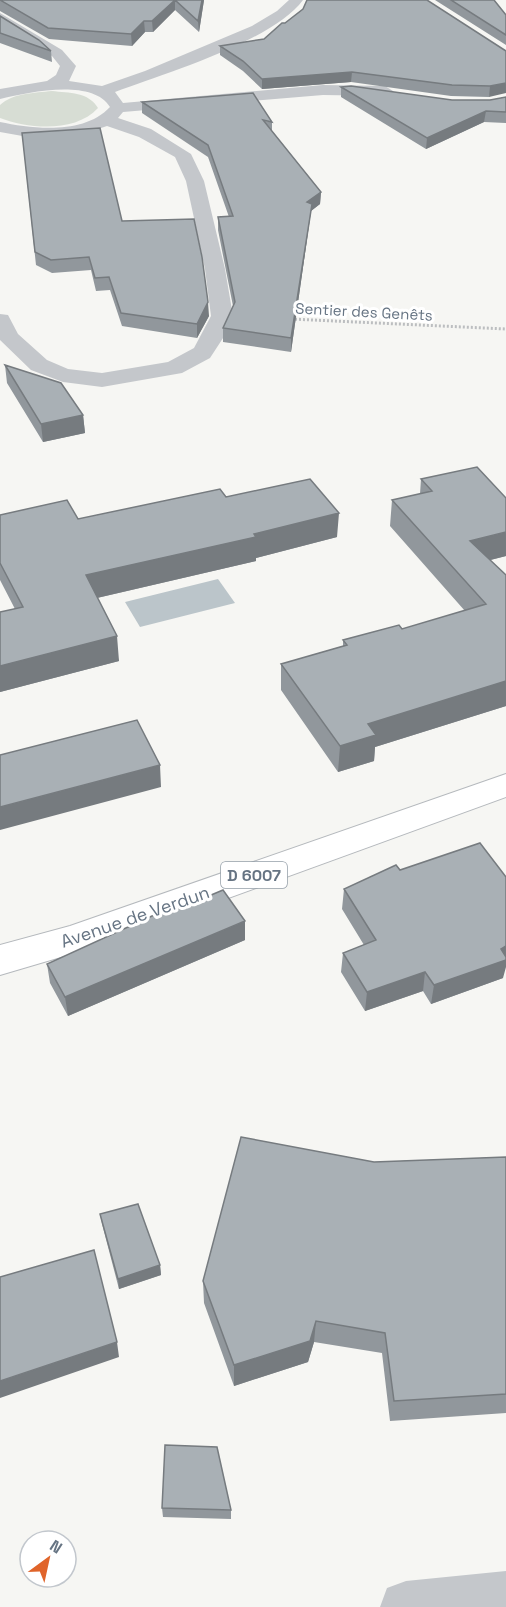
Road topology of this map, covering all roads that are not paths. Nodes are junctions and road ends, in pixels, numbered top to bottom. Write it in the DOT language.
graph roads {
  1 [pos="296,0"];
  2 [pos="0,17"];
  3 [pos="52,85"];
  4 [pos="101,92"];
  5 [pos="0,94"];
  6 [pos="399,94"];
  7 [pos="112,114"];
  8 [pos="0,127"];
  9 [pos="0,320"];
  10 [pos="506,785"];
  11 [pos="0,960"];
  12 [pos="506,1597"];
  13 [pos="406,1607"];
  1 -- 4 [label="street"];
  2 -- 3 [label="street"];
  3 -- 4 [label="street"];
  3 -- 5 [label="street"];
  4 -- 7 [label="street"];
  6 -- 7 [label="street"];
  7 -- 8 [label="street"];
  7 -- 9 [label="street"];
  10 -- 11 [label="main road, Avenue de Verdun / D 6007"];
  12 -- 13 [label="street"];
}
